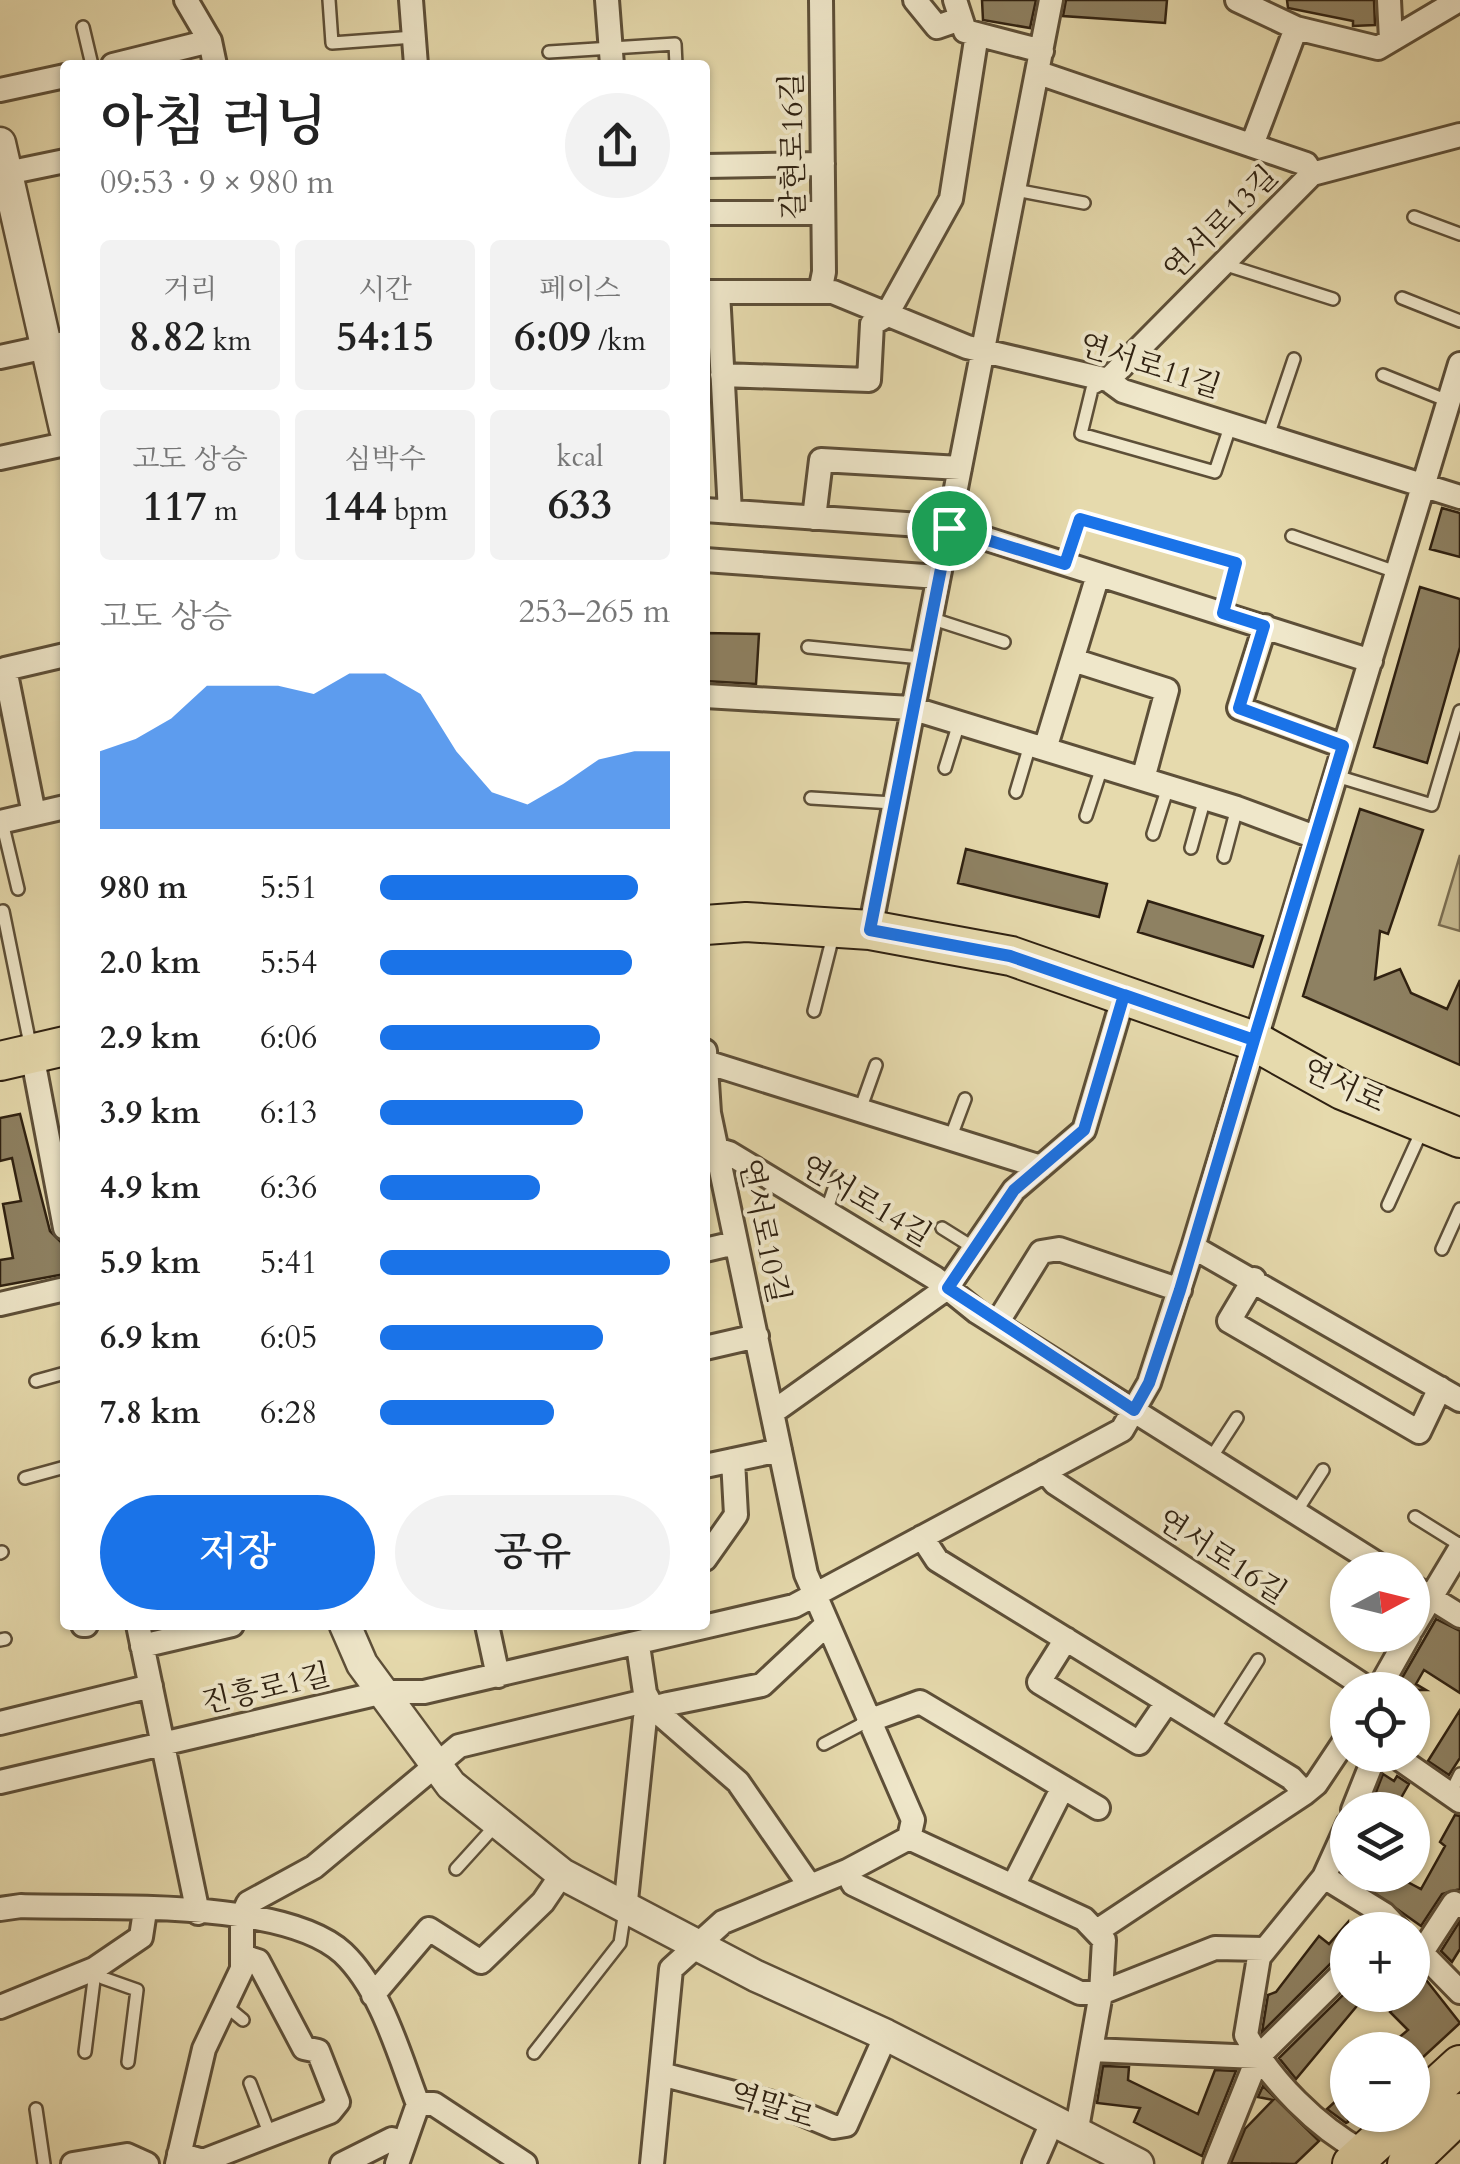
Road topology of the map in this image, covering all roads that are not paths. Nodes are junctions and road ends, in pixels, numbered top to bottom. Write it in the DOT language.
graph roads {
  1 [pos="186,0"];
  2 [pos="329,0"];
  3 [pos="411,0"];
  4 [pos="607,0"];
  5 [pos="821,0"];
  6 [pos="915,0"];
  7 [pos="1052,0"];
  8 [pos="1238,0"];
  9 [pos="1390,0"];
  10 [pos="1459,0"];
  11 [pos="964,17"];
  12 [pos="83,27"];
  13 [pos="1296,28"];
  14 [pos="414,36"];
  15 [pos="1391,40"];
  16 [pos="210,41"];
  17 [pos="549,52"];
  18 [pos="612,55"];
  19 [pos="91,60"];
  20 [pos="133,60"];
  21 [pos="214,60"];
  22 [pos="416,60"];
  23 [pos="676,60"];
  24 [pos="1041,62"];
  25 [pos="60,77"];
  26 [pos="0,90"];
  27 [pos="1460,135"];
  28 [pos="0,143"];
  29 [pos="1252,145"];
  30 [pos="60,163"];
  31 [pos="822,164"];
  32 [pos="710,166"];
  33 [pos="7,173"];
  34 [pos="1312,174"];
  35 [pos="1016,190"];
  36 [pos="1084,203"];
  37 [pos="823,212"];
  38 [pos="710,213"];
  39 [pos="1414,217"];
  40 [pos="1460,234"];
  41 [pos="1223,264"];
  42 [pos="712,292"];
  43 [pos="820,292"];
  44 [pos="1333,298"];
  45 [pos="1402,298"];
  46 [pos="886,316"];
  47 [pos="1460,321"];
  48 [pos="55,345"];
  49 [pos="983,348"];
  50 [pos="0,357"];
  51 [pos="1294,359"];
  52 [pos="1460,364"];
  53 [pos="722,375"];
  54 [pos="1382,375"];
  55 [pos="1108,380"];
  56 [pos="60,387"];
  57 [pos="1449,402"];
  58 [pos="1231,424"];
  59 [pos="1268,436"];
  60 [pos="60,445"];
  61 [pos="0,458"];
  62 [pos="960,468"];
  63 [pos="1423,486"];
  64 [pos="1460,497"];
  65 [pos="710,510"];
  66 [pos="730,512"];
  67 [pos="814,518"];
  68 [pos="949,528"];
  69 [pos="1292,536"];
  70 [pos="710,560"];
  71 [pos="1065,564"];
  72 [pos="1396,572"];
  73 [pos="1098,575"];
  74 [pos="938,577"];
  75 [pos="1223,613"];
  76 [pos="930,618"];
  77 [pos="1264,626"];
  78 [pos="1004,642"];
  79 [pos="808,647"];
  80 [pos="60,656"];
  81 [pos="922,658"];
  82 [pos="1072,660"];
  83 [pos="1371,660"];
  84 [pos="710,696"];
  85 [pos="911,708"];
  86 [pos="1460,710"];
  87 [pos="958,723"];
  88 [pos="1343,746"];
  89 [pos="1037,747"];
  90 [pos="1102,767"];
  91 [pos="945,768"];
  92 [pos="1333,775"];
  93 [pos="1142,779"];
  94 [pos="1168,787"];
  95 [pos="1016,792"];
  96 [pos="812,798"];
  97 [pos="1206,798"];
  98 [pos="893,803"];
  99 [pos="60,808"];
  100 [pos="1237,808"];
  101 [pos="34,814"];
  102 [pos="1086,816"];
  103 [pos="1,822"];
  104 [pos="1154,834"];
  105 [pos="1315,836"];
  106 [pos="1191,848"];
  107 [pos="1224,857"];
  108 [pos="18,889"];
  109 [pos="3,911"];
  110 [pos="710,924"];
  111 [pos="853,929"];
  112 [pos="1124,995"];
  113 [pos="814,1011"];
  114 [pos="1254,1040"];
  115 [pos="32,1054"];
  116 [pos="710,1063"];
  117 [pos="876,1064"];
  118 [pos="965,1099"];
  119 [pos="860,1110"];
  120 [pos="1424,1124"];
  121 [pos="1460,1138"];
  122 [pos="950,1139"];
  123 [pos="710,1147"];
  124 [pos="1041,1167"];
  125 [pos="838,1177"];
  126 [pos="60,1202"];
  127 [pos="1388,1205"];
  128 [pos="1460,1209"];
  129 [pos="826,1212"];
  130 [pos="942,1228"];
  131 [pos="736,1243"];
  132 [pos="1194,1247"];
  133 [pos="974,1248"];
  134 [pos="710,1249"];
  135 [pos="1442,1249"];
  136 [pos="1254,1279"];
  137 [pos="948,1288"];
  138 [pos="1180,1290"];
  139 [pos="60,1293"];
  140 [pos="0,1304"];
  141 [pos="997,1323"];
  142 [pos="756,1336"];
  143 [pos="710,1347"];
  144 [pos="60,1375"];
  145 [pos="36,1382"];
  146 [pos="1450,1394"];
  147 [pos="1134,1410"];
  148 [pos="773,1412"];
  149 [pos="1237,1418"];
  150 [pos="780,1450"];
  151 [pos="1211,1458"];
  152 [pos="732,1460"];
  153 [pos="710,1465"];
  154 [pos="60,1468"];
  155 [pos="1323,1470"];
  156 [pos="1045,1471"];
  157 [pos="25,1478"];
  158 [pos="1296,1512"];
  159 [pos="1415,1517"];
  160 [pos="922,1537"];
  161 [pos="1460,1547"];
  162 [pos="710,1552"];
  163 [pos="1359,1552"];
  164 [pos="1430,1582"];
  165 [pos="817,1596"];
  166 [pos="1430,1598"];
  167 [pos="1460,1616"];
  168 [pos="710,1623"];
  169 [pos="825,1626"];
  170 [pos="186,1630"];
  171 [pos="347,1630"];
  172 [pos="488,1630"];
  173 [pos="677,1630"];
  174 [pos="140,1635"];
  175 [pos="626,1639"];
  176 [pos="1066,1639"];
  177 [pos="1258,1660"];
  178 [pos="1343,1672"];
  179 [pos="498,1676"];
  180 [pos="151,1686"];
  181 [pos="384,1692"];
  182 [pos="1168,1702"];
  183 [pos="653,1708"];
  184 [pos="868,1720"];
  185 [pos="0,1723"];
  186 [pos="1213,1730"];
  187 [pos="162,1744"];
  188 [pos="824,1744"];
  189 [pos="1330,1763"];
  190 [pos="438,1766"];
  191 [pos="1425,1772"];
  192 [pos="0,1782"];
  193 [pos="1063,1787"];
  194 [pos="1457,1790"];
  195 [pos="1305,1793"];
  196 [pos="1098,1808"];
  197 [pos="498,1822"];
  198 [pos="909,1838"];
  199 [pos="1330,1864"];
  200 [pos="456,1870"];
  201 [pos="846,1872"];
  202 [pos="562,1874"];
  203 [pos="1324,1877"];
  204 [pos="810,1886"];
  205 [pos="1013,1886"];
  206 [pos="1460,1906"];
  207 [pos="0,1910"];
  208 [pos="625,1910"];
  209 [pos="145,1911"];
  210 [pos="1377,1912"];
  211 [pos="198,1913"];
  212 [pos="242,1916"];
  213 [pos="1097,1931"];
  214 [pos="1430,1932"];
  215 [pos="695,1946"];
  216 [pos="1264,1949"];
  217 [pos="242,1956"];
  218 [pos="1430,1960"];
  219 [pos="94,1969"];
  220 [pos="1330,1986"];
  221 [pos="1460,1992"];
  222 [pos="1101,1993"];
  223 [pos="373,1995"];
  224 [pos="0,2008"];
  225 [pos="886,2035"];
  226 [pos="1092,2050"];
  227 [pos="86,2052"];
  228 [pos="534,2053"];
  229 [pos="1258,2057"];
  230 [pos="128,2062"];
  231 [pos="1460,2065"];
  232 [pos="661,2074"];
  233 [pos="250,2083"];
  234 [pos="1430,2092"];
  235 [pos="418,2104"];
  236 [pos="36,2109"];
  237 [pos="1460,2113"];
  238 [pos="1065,2127"];
  239 [pos="1387,2132"];
  240 [pos="270,2135"];
  241 [pos="400,2153"];
  242 [pos="1358,2158"];
  243 [pos="178,2159"];
  244 [pos="44,2164"];
  245 [pos="73,2164"];
  246 [pos="146,2164"];
  247 [pos="342,2164"];
  248 [pos="525,2164"];
  249 [pos="652,2164"];
  250 [pos="1034,2164"];
  251 [pos="1138,2164"];
  252 [pos="1215,2164"];
  253 [pos="1407,2164"];
  1 -- 16 [label="street"];
  2 -- 14 [label="lane"];
  3 -- 14 [label="street"];
  4 -- 18 [label="street"];
  5 -- 31 [label="street, 갈현로16길"];
  6 -- 11 [label="street"];
  7 -- 24 [label="street"];
  8 -- 13 [label="street"];
  9 -- 15 [label="street"];
  10 -- 15 [label="street"];
  11 -- 24 [label="street"];
  11 -- 46 [label="street"];
  12 -- 19 [label="lane"];
  13 -- 15 [label="street"];
  13 -- 29 [label="street"];
  14 -- 22 [label="street"];
  16 -- 20 [label="street"];
  16 -- 21 [label="street"];
  17 -- 18 [label="lane"];
  18 -- 23 [label="lane"];
  24 -- 29 [label="street"];
  24 -- 35 [label="street"];
  25 -- 26 [label="street"];
  27 -- 34 [label="street, 연서로13길"];
  28 -- 33 [label="street"];
  29 -- 34 [label="street"];
  30 -- 33 [label="street"];
  31 -- 32 [label="street"];
  31 -- 37 [label="street, 갈현로16길"];
  33 -- 48 [label="street"];
  34 -- 41 [label="street, 연서로13길"];
  35 -- 36 [label="lane"];
  35 -- 49 [label="street"];
  37 -- 38 [label="street"];
  37 -- 43 [label="street, 갈현로16길"];
  39 -- 40 [label="lane"];
  41 -- 44 [label="lane"];
  41 -- 55 [label="street, 연서로13길"];
  42 -- 43 [label="street, 연서로11길"];
  42 -- 53 [label="street"];
  43 -- 46 [label="street, 연서로11길"];
  45 -- 47 [label="lane"];
  46 -- 49 [label="street, 연서로11길"];
  46 -- 53 [label="street"];
  48 -- 50 [label="street"];
  48 -- 56 [label="street"];
  49 -- 55 [label="street, 연서로11길"];
  49 -- 62 [label="street"];
  51 -- 59 [label="lane"];
  52 -- 57 [label="street"];
  53 -- 66 [label="street"];
  54 -- 57 [label="lane"];
  55 -- 58 [label="street, 연서로11길"];
  55 -- 58 [label="lane, 연서로11길"];
  57 -- 63 [label="street"];
  58 -- 59 [label="street"];
  59 -- 63 [label="street"];
  60 -- 61 [label="street"];
  62 -- 67 [label="street"];
  62 -- 68 [label="street"];
  63 -- 64 [label="street"];
  63 -- 72 [label="street"];
  65 -- 66 [label="street"];
  66 -- 67 [label="street"];
  67 -- 68 [label="street"];
  68 -- 71 [label="street"];
  68 -- 74 [label="street"];
  69 -- 72 [label="lane"];
  70 -- 74 [label="street"];
  71 -- 73 [label="street"];
  71 -- 75 [label="lane"];
  72 -- 83 [label="street"];
  73 -- 75 [label="street"];
  73 -- 82 [label="street"];
  74 -- 76 [label="street"];
  75 -- 77 [label="street"];
  76 -- 78 [label="lane"];
  76 -- 81 [label="street"];
  77 -- 83 [label="street"];
  77 -- 88 [label="street"];
  79 -- 81 [label="lane"];
  80 -- 101 [label="street"];
  81 -- 85 [label="street"];
  82 -- 89 [label="street"];
  82 -- 93 [label="street"];
  83 -- 88 [label="street"];
  84 -- 85 [label="street"];
  85 -- 87 [label="street"];
  85 -- 98 [label="street"];
  86 -- 92 [label="lane"];
  87 -- 89 [label="street"];
  87 -- 91 [label="lane"];
  88 -- 92 [label="street"];
  89 -- 90 [label="street"];
  89 -- 95 [label="lane"];
  90 -- 93 [label="street"];
  90 -- 102 [label="lane"];
  92 -- 105 [label="street"];
  93 -- 94 [label="street"];
  94 -- 97 [label="street"];
  94 -- 104 [label="lane"];
  96 -- 98 [label="lane"];
  97 -- 100 [label="street"];
  97 -- 106 [label="lane"];
  98 -- 111 [label="street"];
  99 -- 101 [label="street"];
  100 -- 105 [label="street"];
  100 -- 107 [label="lane"];
  101 -- 103 [label="street"];
  103 -- 108 [label="lane"];
  105 -- 114 [label="street"];
  109 -- 115 [label="lane"];
  110 -- 111 [label="main road, 연서로"];
  111 -- 112 [label="main road, 연서로"];
  111 -- 113 [label="lane"];
  112 -- 114 [label="main road, 연서로"];
  112 -- 124 [label="street"];
  114 -- 120 [label="main road, 연서로"];
  114 -- 132 [label="street"];
  115 -- 126 [label="street"];
  116 -- 119 [label="street"];
  117 -- 119 [label="lane"];
  118 -- 122 [label="lane"];
  119 -- 122 [label="street"];
  120 -- 121 [label="main road, 연서로"];
  120 -- 127 [label="lane"];
  122 -- 124 [label="street"];
  123 -- 129 [label="street, 연서로14길"];
  123 -- 131 [label="street, 연서로10길"];
  124 -- 133 [label="street"];
  125 -- 129 [label="lane"];
  128 -- 135 [label="lane"];
  129 -- 137 [label="street, 연서로14길"];
  130 -- 133 [label="lane"];
  131 -- 134 [label="street"];
  131 -- 142 [label="street, 연서로10길"];
  132 -- 136 [label="street"];
  132 -- 138 [label="street"];
  133 -- 137 [label="street"];
  136 -- 146 [label="street"];
  136 -- 146 [label="street"];
  137 -- 141 [label="street, 연서로14길"];
  137 -- 148 [label="street"];
  138 -- 141 [label="street"];
  138 -- 147 [label="street"];
  139 -- 140 [label="street"];
  141 -- 147 [label="street, 연서로14길"];
  142 -- 143 [label="street"];
  142 -- 148 [label="street, 연서로10길"];
  144 -- 145 [label="lane"];
  147 -- 151 [label="street"];
  147 -- 156 [label="street"];
  148 -- 150 [label="street, 연서로10길"];
  149 -- 151 [label="lane"];
  150 -- 152 [label="street"];
  150 -- 165 [label="street, 연서로10길"];
  151 -- 158 [label="street"];
  152 -- 153 [label="street"];
  152 -- 162 [label="street"];
  154 -- 157 [label="lane"];
  155 -- 158 [label="lane"];
  156 -- 160 [label="street"];
  156 -- 178 [label="street, 연서로16길"];
  158 -- 163 [label="street"];
  159 -- 161 [label="lane"];
  160 -- 165 [label="street"];
  160 -- 176 [label="street"];
  161 -- 164 [label="street"];
  165 -- 168 [label="street, 진흥로1길"];
  165 -- 169 [label="street, 연서로10길"];
  166 -- 167 [label="street"];
  169 -- 183 [label="street"];
  169 -- 184 [label="street, 연서로10길"];
  170 -- 174 [label="street"];
  171 -- 181 [label="street"];
  172 -- 179 [label="street"];
  173 -- 175 [label="street, 진흥로1길"];
  174 -- 180 [label="street"];
  175 -- 179 [label="street, 진흥로1길"];
  175 -- 183 [label="street"];
  176 -- 182 [label="street"];
  176 -- 182 [label="street"];
  177 -- 186 [label="lane"];
  179 -- 181 [label="street, 진흥로1길"];
  180 -- 185 [label="street"];
  180 -- 187 [label="street"];
  181 -- 187 [label="street, 진흥로1길"];
  181 -- 190 [label="street"];
  182 -- 186 [label="street"];
  183 -- 190 [label="street"];
  183 -- 204 [label="street"];
  183 -- 208 [label="street"];
  184 -- 188 [label="lane"];
  184 -- 193 [label="street"];
  184 -- 198 [label="street, 연서로10길"];
  186 -- 195 [label="street"];
  187 -- 192 [label="street, 진흥로1길"];
  187 -- 211 [label="street"];
  189 -- 195 [label="street"];
  190 -- 197 [label="street"];
  190 -- 212 [label="street"];
  191 -- 194 [label="street"];
  193 -- 196 [label="street"];
  193 -- 205 [label="street"];
  195 -- 213 [label="street"];
  197 -- 200 [label="lane"];
  197 -- 202 [label="street"];
  198 -- 201 [label="street"];
  198 -- 205 [label="street"];
  199 -- 203 [label="street"];
  201 -- 204 [label="street"];
  201 -- 222 [label="street"];
  202 -- 208 [label="street"];
  202 -- 223 [label="street"];
  203 -- 210 [label="street"];
  203 -- 216 [label="street"];
  204 -- 215 [label="street"];
  205 -- 213 [label="street"];
  206 -- 214 [label="street"];
  207 -- 209 [label="street"];
  208 -- 215 [label="street"];
  208 -- 228 [label="lane"];
  209 -- 211 [label="street"];
  209 -- 219 [label="street"];
  211 -- 212 [label="street"];
  212 -- 217 [label="street"];
  212 -- 223 [label="street"];
  213 -- 222 [label="street"];
  215 -- 225 [label="street"];
  215 -- 232 [label="street"];
  216 -- 222 [label="street"];
  216 -- 229 [label="street"];
  217 -- 240 [label="street"];
  217 -- 243 [label="street"];
  218 -- 221 [label="street"];
  219 -- 224 [label="street"];
  219 -- 227 [label="lane"];
  219 -- 230 [label="lane"];
  220 -- 229 [label="street"];
  222 -- 226 [label="street"];
  223 -- 235 [label="street"];
  225 -- 232 [label="street, 역말로"];
  225 -- 238 [label="street"];
  226 -- 229 [label="street"];
  226 -- 238 [label="street"];
  229 -- 242 [label="street"];
  229 -- 252 [label="street"];
  231 -- 234 [label="main road"];
  232 -- 249 [label="street"];
  233 -- 240 [label="lane"];
  235 -- 241 [label="street"];
  235 -- 248 [label="street"];
  236 -- 244 [label="lane"];
  237 -- 253 [label="main road"];
  238 -- 250 [label="street"];
  238 -- 251 [label="street"];
  239 -- 242 [label="main road"];
  240 -- 243 [label="street"];
  241 -- 247 [label="street"];
  245 -- 246 [label="street"];
}
